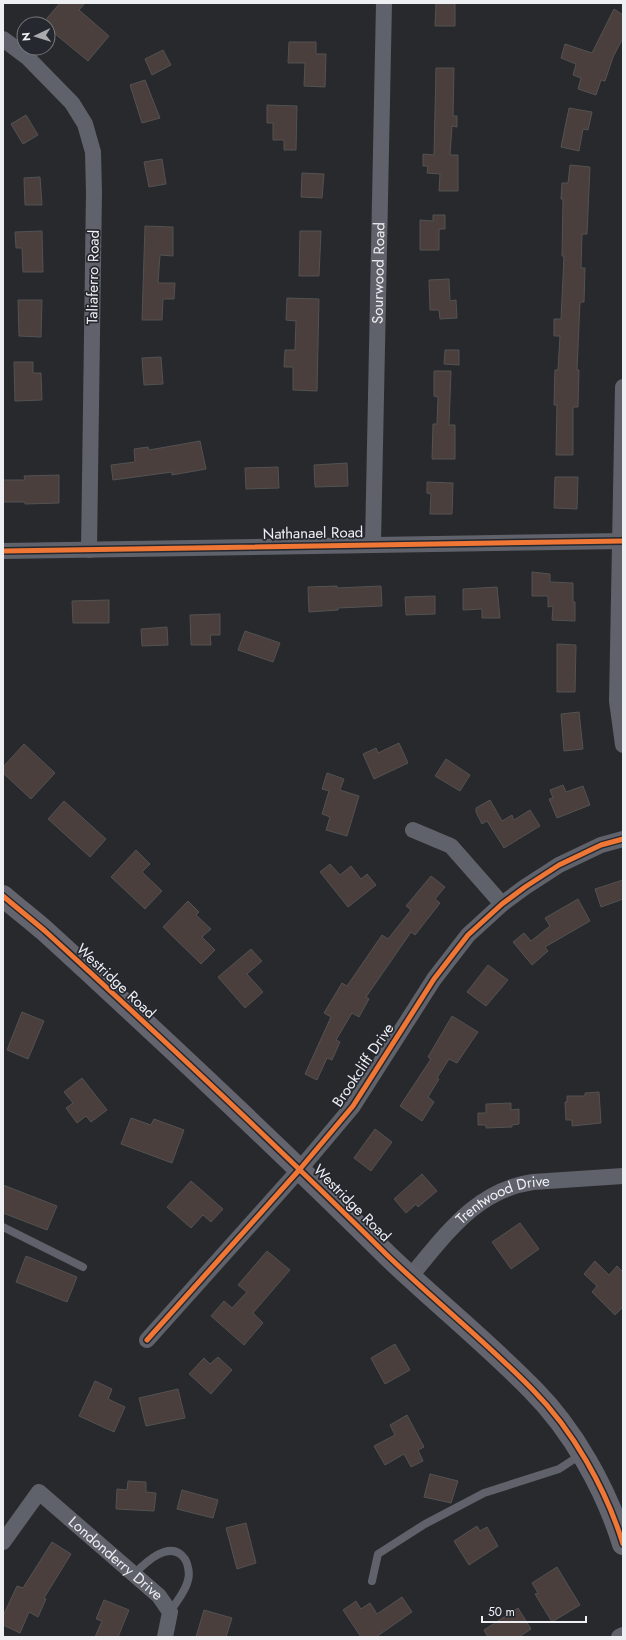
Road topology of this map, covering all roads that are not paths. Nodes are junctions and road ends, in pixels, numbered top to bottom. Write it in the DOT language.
graph roads {
  1 [pos="384,3"];
  2 [pos="3,39"];
  3 [pos="623,388"];
  4 [pos="622,541"];
  5 [pos="373,544"];
  6 [pos="89,550"];
  7 [pos="3,551"];
  8 [pos="623,745"];
  9 [pos="413,830"];
  10 [pos="623,839"];
  11 [pos="4,900"];
  12 [pos="502,904"];
  13 [pos="300,1169"];
  14 [pos="623,1176"];
  15 [pos="3,1227"];
  16 [pos="83,1268"];
  17 [pos="410,1277"];
  18 [pos="147,1340"];
  19 [pos="582,1454"];
  20 [pos="3,1542"];
  21 [pos="623,1544"];
  22 [pos="134,1574"];
  23 [pos="372,1581"];
  24 [pos="170,1612"];
  25 [pos="623,1635"];
  26 [pos="165,1637"];
  27 [pos="619,1637"];
  1 -- 5 [label="street, Sourwood Road"];
  2 -- 6 [label="street, Taliaferro Road"];
  3 -- 4 [label="street"];
  4 -- 5 [label="street, Nathanael Road"];
  4 -- 8 [label="street"];
  5 -- 6 [label="street, Nathanael Road"];
  6 -- 7 [label="street, Nathanael Road"];
  9 -- 12 [label="street"];
  10 -- 12 [label="street, Brookcliff Drive"];
  11 -- 13 [label="main road, Westridge Road"];
  12 -- 13 [label="street, Brookcliff Drive"];
  13 -- 17 [label="main road, Westridge Road"];
  13 -- 18 [label="street, Brookcliff Drive"];
  14 -- 17 [label="street, Trentwood Drive"];
  15 -- 16 [label="lane"];
  17 -- 19 [label="main road, Westridge Road"];
  19 -- 21 [label="main road, Westridge Road"];
  19 -- 23 [label="lane"];
  20 -- 22 [label="street, Londonderry Drive"];
  22 -- 24 [label="street, Londonderry Drive"];
  22 -- 24 [label="lane"];
  24 -- 26 [label="street, Londonderry Drive"];
  25 -- 27 [label="street"];
}
